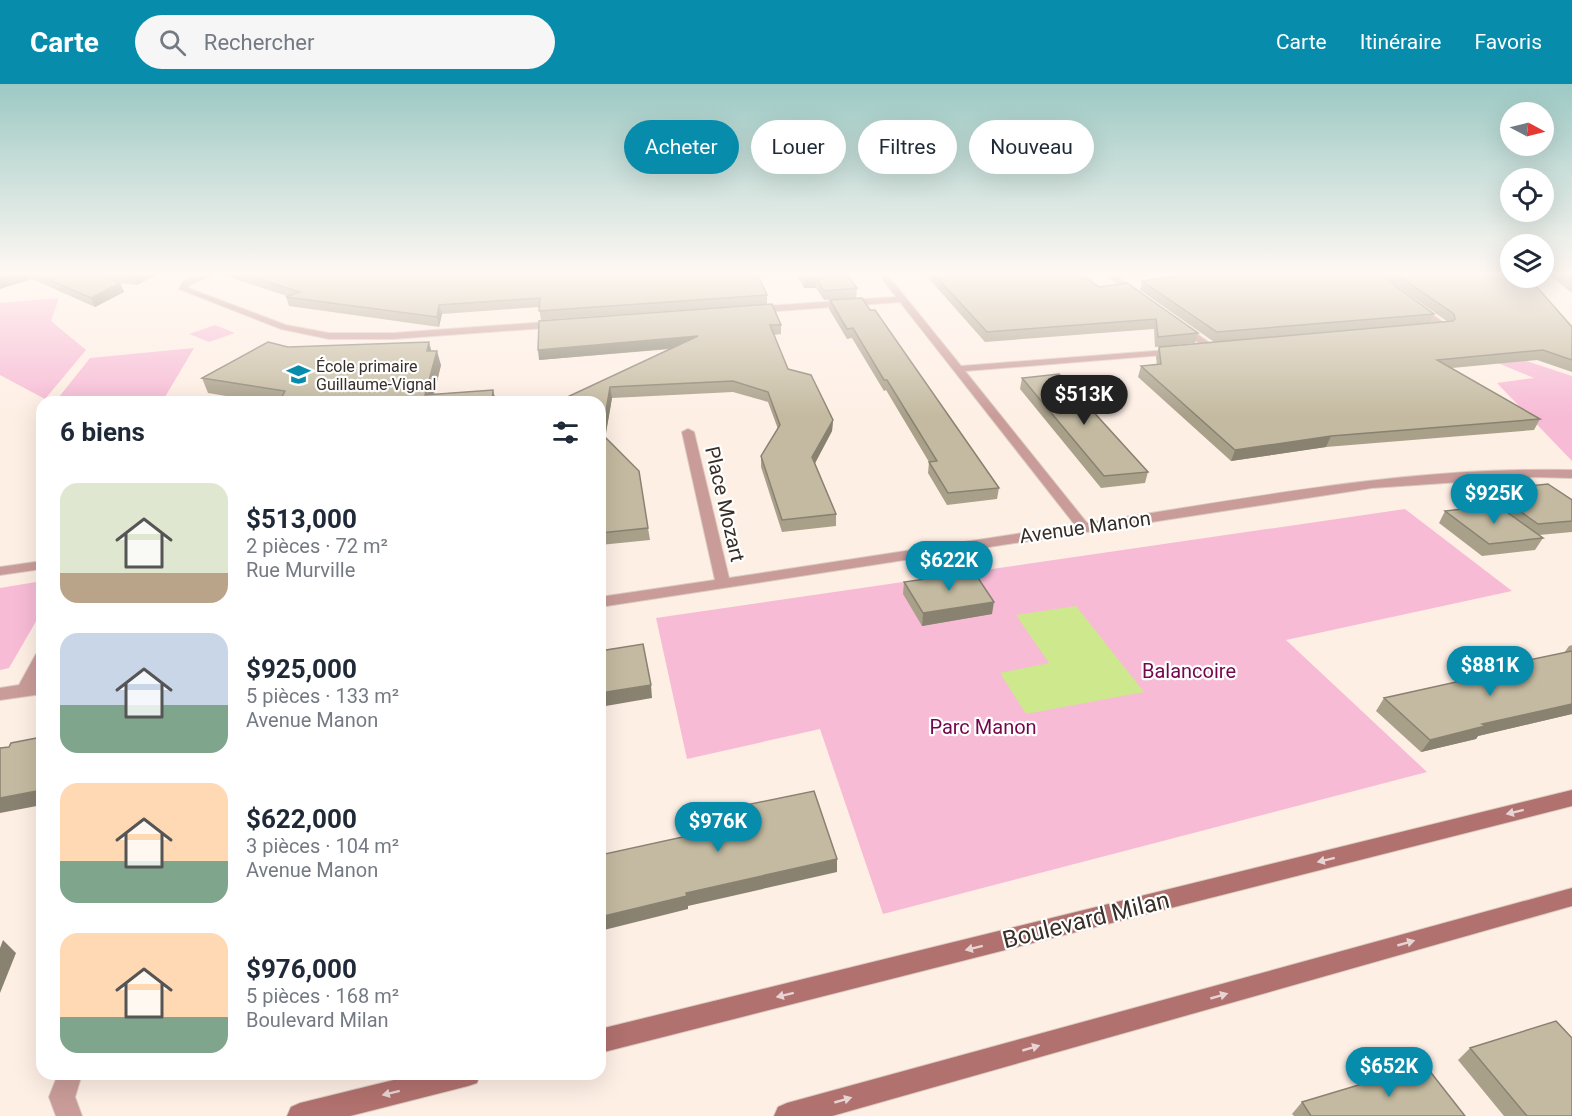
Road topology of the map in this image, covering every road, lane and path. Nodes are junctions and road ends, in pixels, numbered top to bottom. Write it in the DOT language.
graph roads {
  1 [pos="266,320"];
  2 [pos="919,320"];
  3 [pos="1435,320"];
  4 [pos="1173,321"];
  5 [pos="565,324"];
  6 [pos="1418,331"];
  7 [pos="1223,347"];
  8 [pos="1212,348"];
  9 [pos="957,369"];
  10 [pos="688,432"];
  11 [pos="1572,474"];
  12 [pos="1083,527"];
  13 [pos="36,566"];
  14 [pos="0,571"];
  15 [pos="723,584"];
  16 [pos="606,601"];
  17 [pos="36,669"];
  18 [pos="36,689"];
  19 [pos="24,691"];
  20 [pos="0,694"];
  21 [pos="1572,798"];
  22 [pos="1572,897"];
  23 [pos="606,1040"];
  24 [pos="68,1080"];
  25 [pos="444,1080"];
  26 [pos="69,1116"];
  27 [pos="300,1116"];
  28 [pos="787,1116"];
  1 -- 5 [label="street"];
  2 -- 9 [label="street"];
  3 -- 6 [label="street"];
  4 -- 8 [label="street"];
  7 -- 8 [label="street"];
  8 -- 9 [label="street"];
  9 -- 12 [label="street"];
  10 -- 15 [label="street, Place Mozart"];
  11 -- 12 [label="street, Avenue Manon"];
  12 -- 15 [label="street, Avenue Manon"];
  13 -- 14 [label="street"];
  15 -- 16 [label="street, Avenue Manon"];
  17 -- 19 [label="street"];
  18 -- 19 [label="street"];
  19 -- 20 [label="street"];
  21 -- 23 [label="main road, Boulevard Milan, one-way"];
  28 -- 22 [label="main road, one-way"];
  24 -- 26 [label="street"];
  25 -- 27 [label="main road, one-way"];
}
